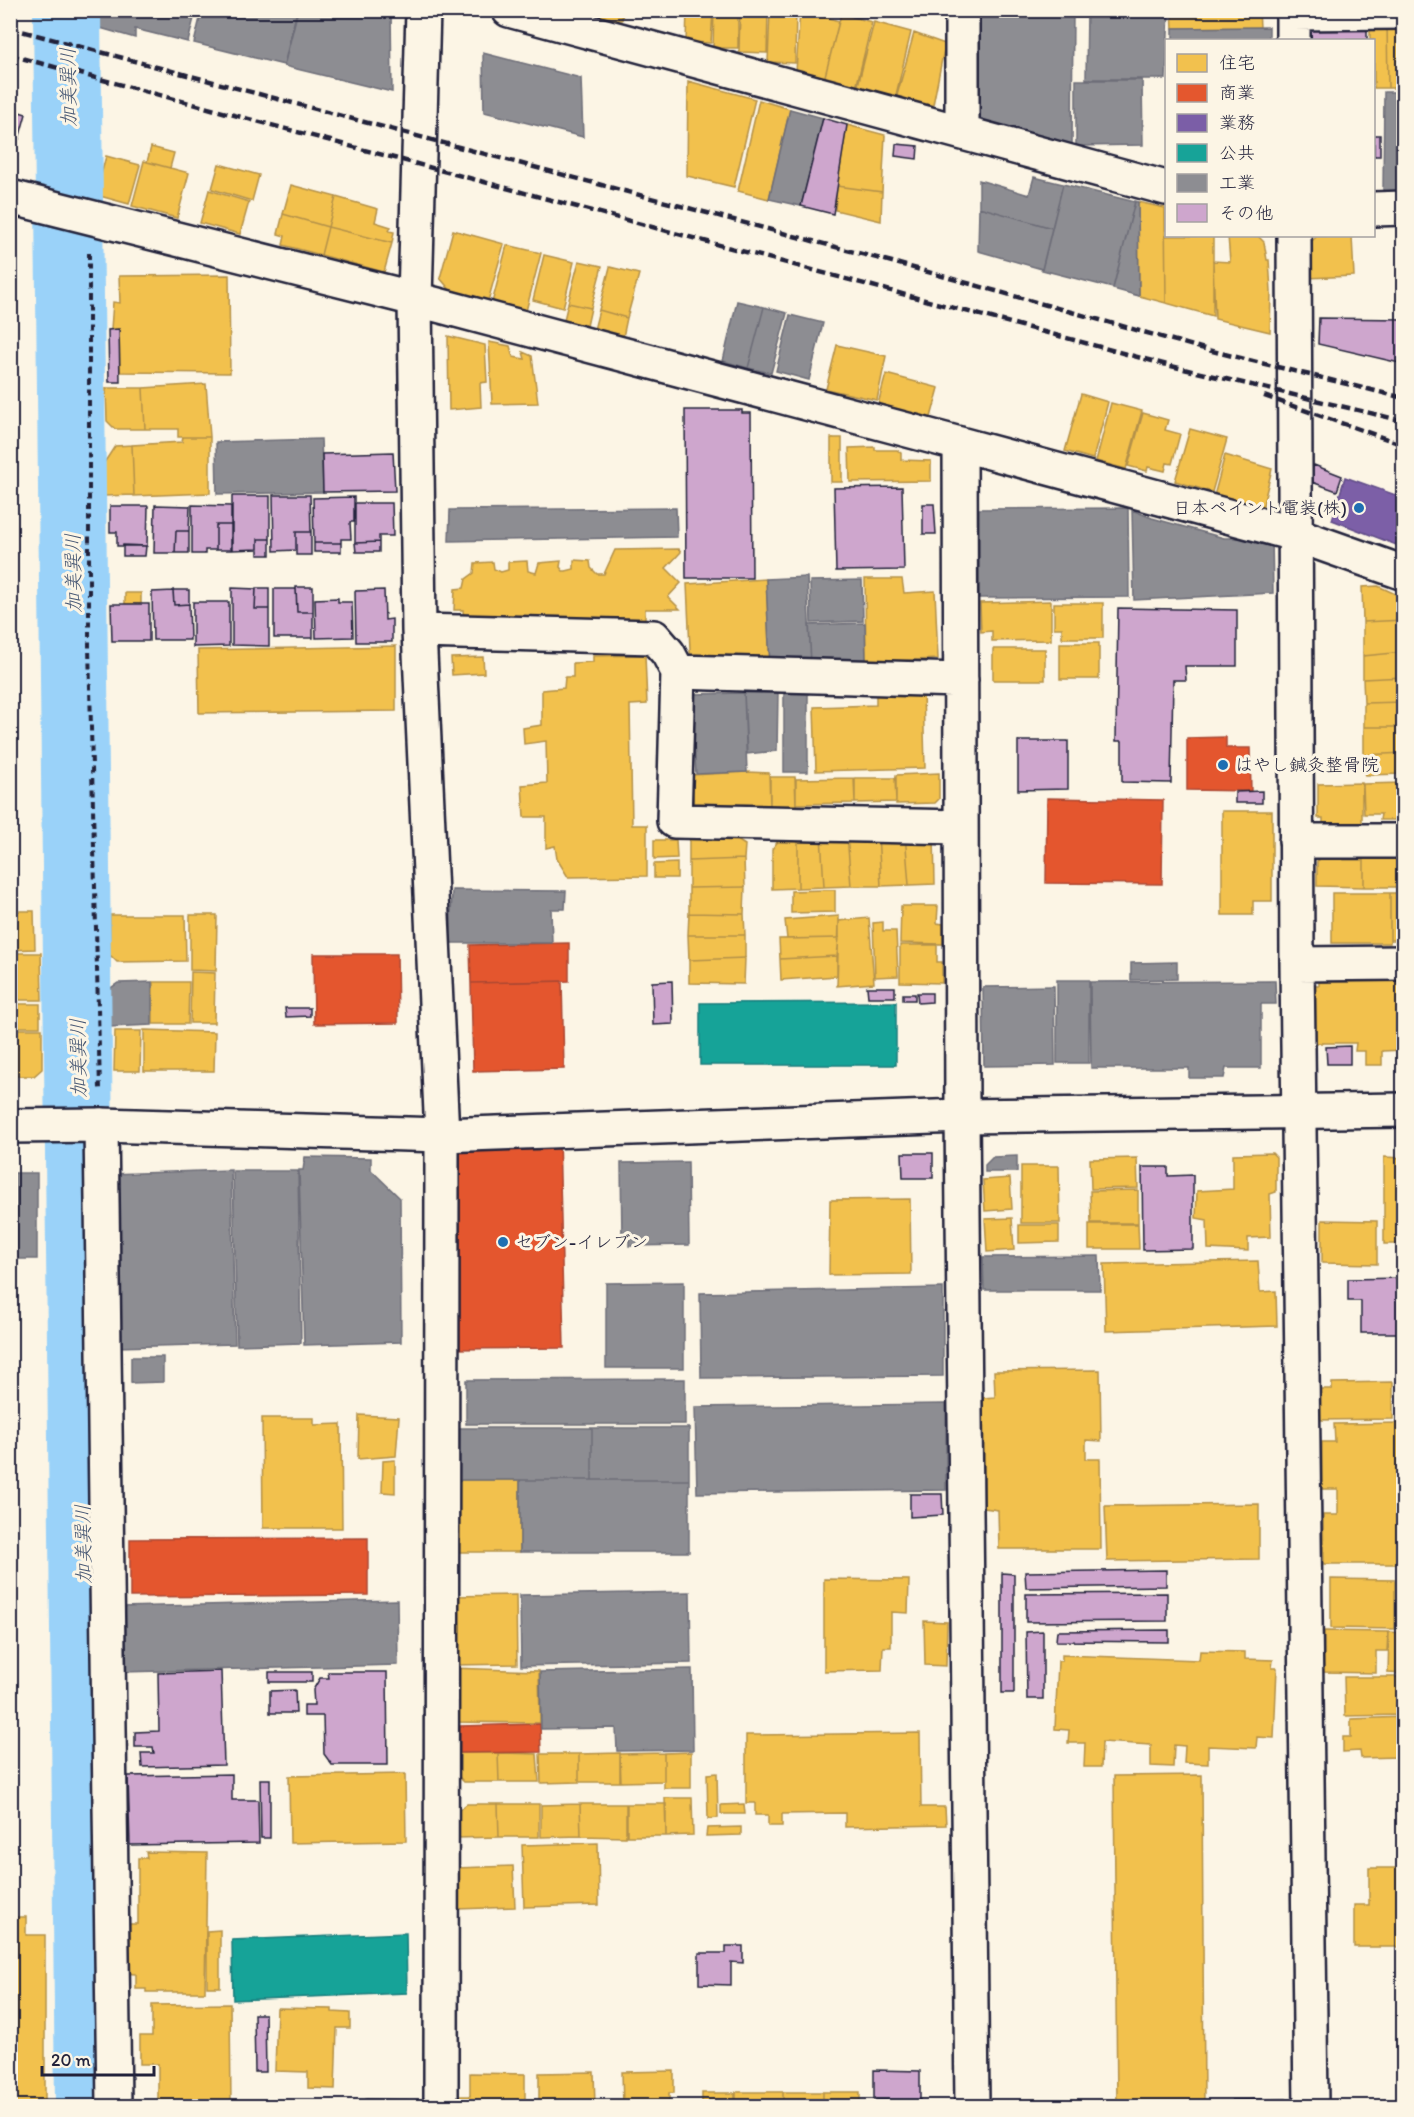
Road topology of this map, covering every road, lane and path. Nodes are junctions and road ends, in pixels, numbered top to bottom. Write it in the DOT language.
graph roads {
  1 [pos="423,10"];
  2 [pos="509,10"];
  3 [pos="962,10"];
  4 [pos="1404,12"];
  5 [pos="1293,21"];
  6 [pos="962,132"];
  7 [pos="1165,188"];
  8 [pos="10,197"];
  9 [pos="1404,208"];
  10 [pos="1375,209"];
  11 [pos="76,214"];
  12 [pos="1294,237"];
  13 [pos="415,299"];
  14 [pos="960,444"];
  15 [pos="1294,534"];
  16 [pos="1404,573"];
  17 [pos="419,631"];
  18 [pos="678,672"];
  19 [pos="961,680"];
  20 [pos="961,827"];
  21 [pos="1296,841"];
  22 [pos="1404,841"];
  23 [pos="1404,963"];
  24 [pos="1297,964"];
  25 [pos="1404,1110"];
  26 [pos="1299,1112"];
  27 [pos="963,1116"];
  28 [pos="10,1126"];
  29 [pos="85,1126"];
  30 [pos="442,1135"];
  31 [pos="114,2106"];
  32 [pos="441,2106"];
  33 [pos="972,2106"];
  34 [pos="1311,2106"];
  1 -- 13 [label="street"];
  2 -- 6 [label="street"];
  3 -- 6 [label="street"];
  4 -- 5 [label="street"];
  6 -- 7 [label="street"];
  8 -- 11 [label="street"];
  9 -- 10 [label="street"];
  11 -- 13 [label="street"];
  11 -- 29 [label="path"];
  12 -- 15 [label="street"];
  13 -- 14 [label="street"];
  13 -- 17 [label="street"];
  14 -- 15 [label="street"];
  14 -- 19 [label="street"];
  15 -- 16 [label="street"];
  15 -- 21 [label="street"];
  17 -- 18 [label="street"];
  17 -- 30 [label="street"];
  18 -- 19 [label="street"];
  18 -- 20 [label="street"];
  19 -- 20 [label="street"];
  20 -- 27 [label="street"];
  21 -- 22 [label="street"];
  21 -- 24 [label="street"];
  23 -- 24 [label="street"];
  24 -- 26 [label="street"];
  25 -- 26 [label="street"];
  26 -- 27 [label="street"];
  26 -- 34 [label="street"];
  27 -- 30 [label="street"];
  27 -- 33 [label="street"];
  28 -- 29 [label="street"];
  29 -- 30 [label="street"];
  29 -- 31 [label="street"];
  30 -- 32 [label="street"];
}
